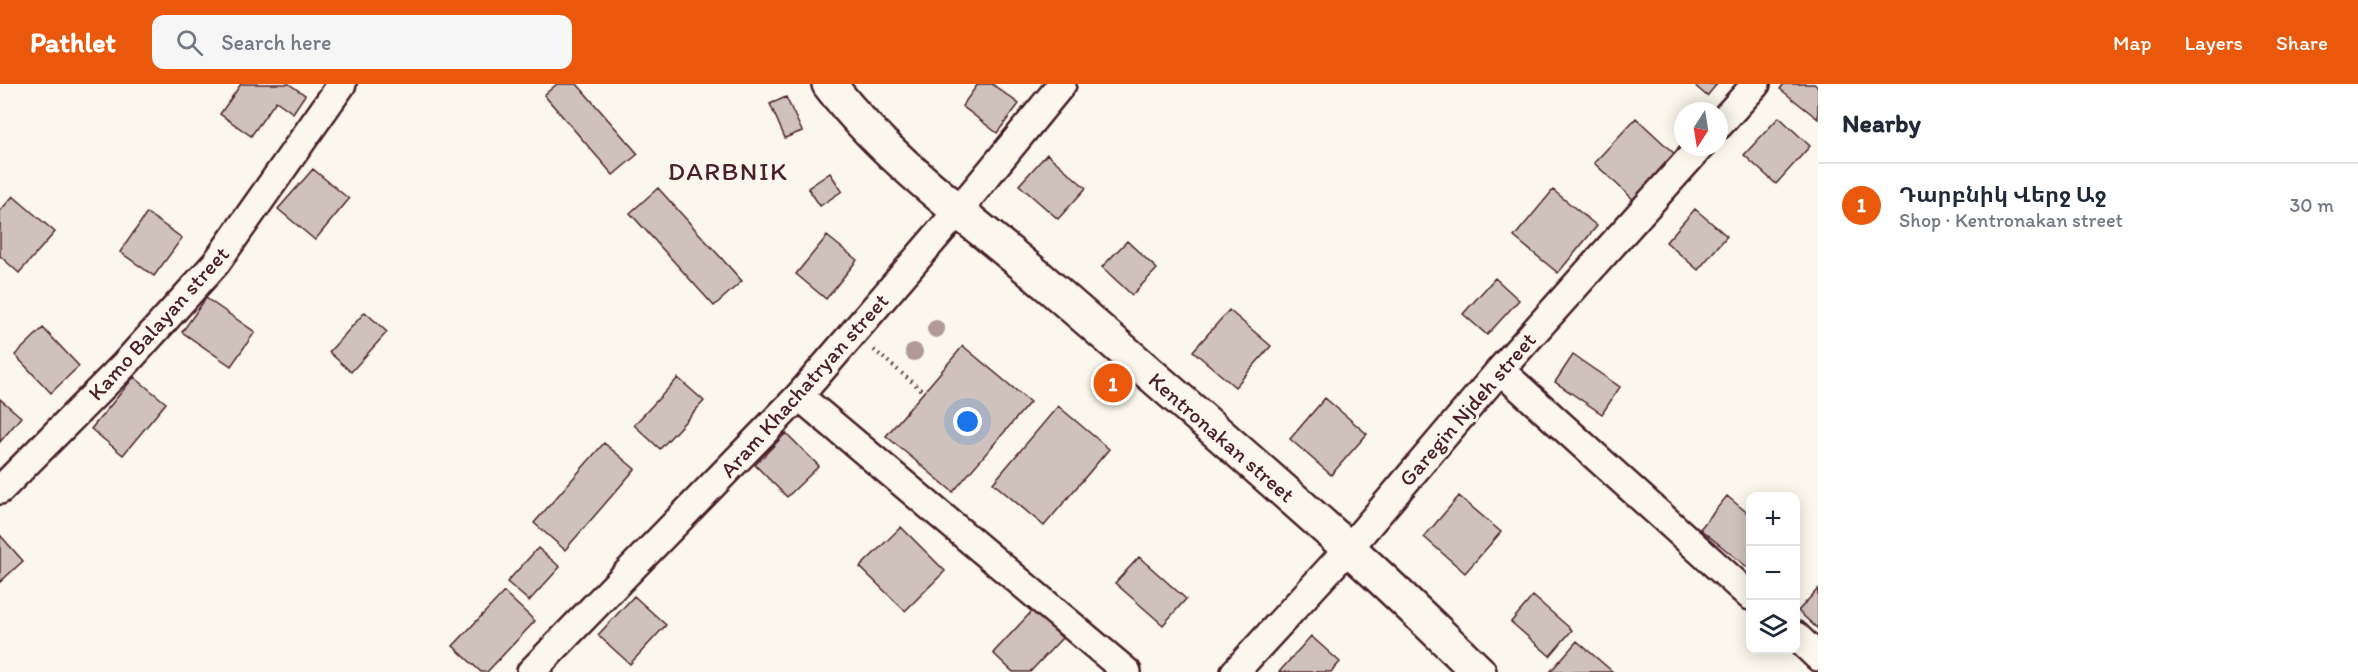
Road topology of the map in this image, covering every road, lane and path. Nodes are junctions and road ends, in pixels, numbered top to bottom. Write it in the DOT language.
graph roads {
  1 [pos="342,84"];
  2 [pos="829,84"];
  3 [pos="1062,84"];
  4 [pos="1756,84"];
  5 [pos="1728,115"];
  6 [pos="1692,156"];
  7 [pos="958,211"];
  8 [pos="854,333"];
  9 [pos="1500,370"];
  10 [pos="924,392"];
  11 [pos="799,396"];
  12 [pos="0,490"];
  13 [pos="1348,548"];
  14 [pos="1746,592"];
  15 [pos="1800,640"];
  16 [pos="1818,657"];
  17 [pos="531,672"];
  18 [pos="1127,672"];
  19 [pos="1235,672"];
  20 [pos="1479,672"];
  1 -- 12 [label="street, Kamo Balayan street"];
  2 -- 7 [label="main road, Kentronakan street"];
  3 -- 7 [label="street, Aram Khachatryan street"];
  4 -- 5 [label="street"];
  6 -- 9 [label="street, Garegin Njdeh street"];
  7 -- 8 [label="street, Aram Khachatryan street"];
  7 -- 13 [label="main road, Kentronakan street"];
  8 -- 10 [label="path"];
  8 -- 11 [label="street, Aram Khachatryan street"];
  9 -- 13 [label="street, Garegin Njdeh street"];
  9 -- 14 [label="street"];
  11 -- 17 [label="street, Aram Khachatryan street"];
  11 -- 18 [label="street"];
  13 -- 19 [label="street, Garegin Njdeh street"];
  13 -- 20 [label="main road, Kentronakan street"];
  15 -- 16 [label="street"];
}
